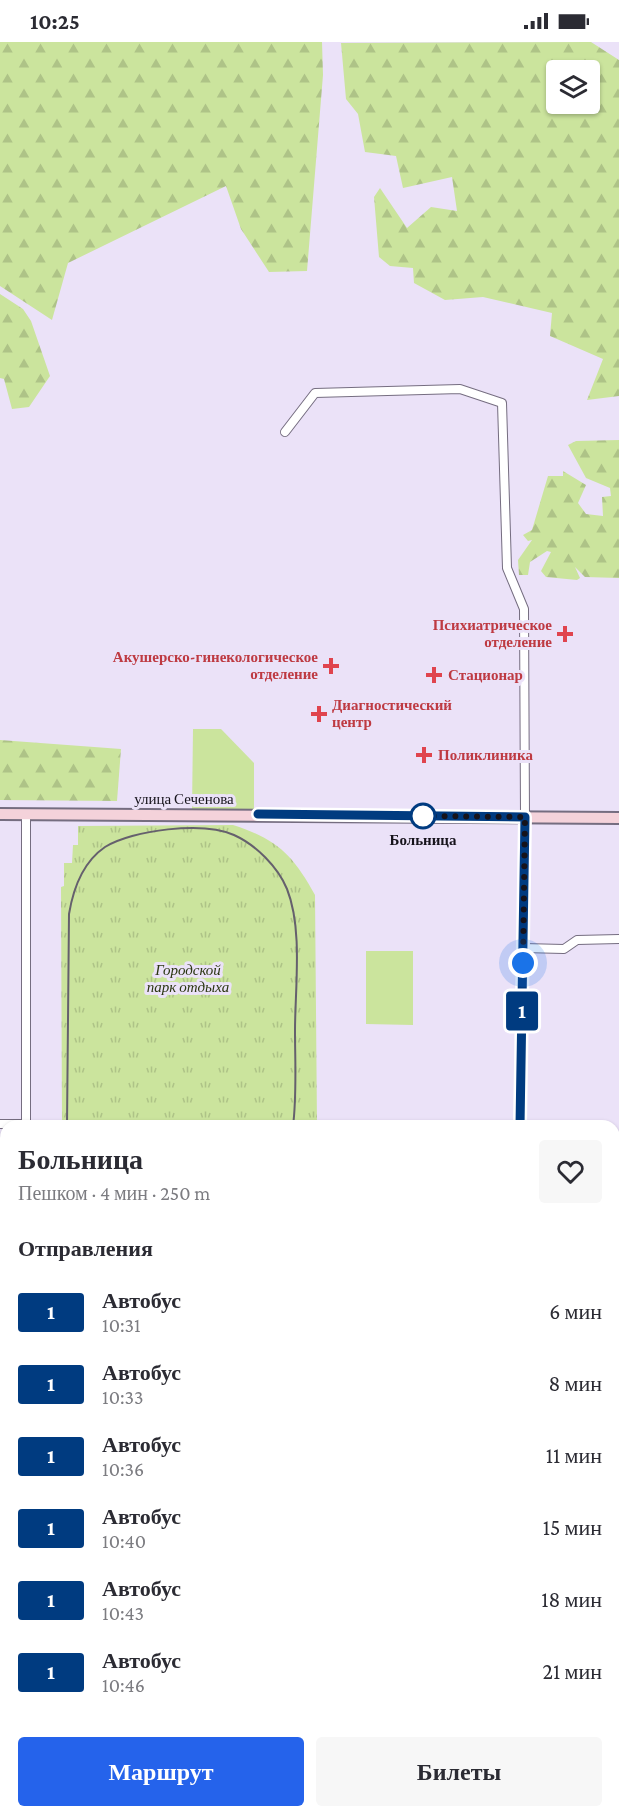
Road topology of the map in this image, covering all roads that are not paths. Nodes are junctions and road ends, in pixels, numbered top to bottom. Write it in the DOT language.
graph roads {
  1 [pos="285,432"];
  2 [pos="0,814"];
  3 [pos="26,814"];
  4 [pos="525,817"];
  5 [pos="619,818"];
  6 [pos="619,939"];
  7 [pos="523,948"];
  8 [pos="26,1120"];
  9 [pos="520,1120"];
  1 -- 4 [label="street"];
  2 -- 3 [label="main road, улица Сеченова"];
  3 -- 4 [label="main road, улица Сеченова"];
  3 -- 8 [label="street"];
  4 -- 5 [label="main road, улица Сеченова"];
  4 -- 7 [label="street"];
  6 -- 7 [label="street"];
  7 -- 9 [label="street"];
}
